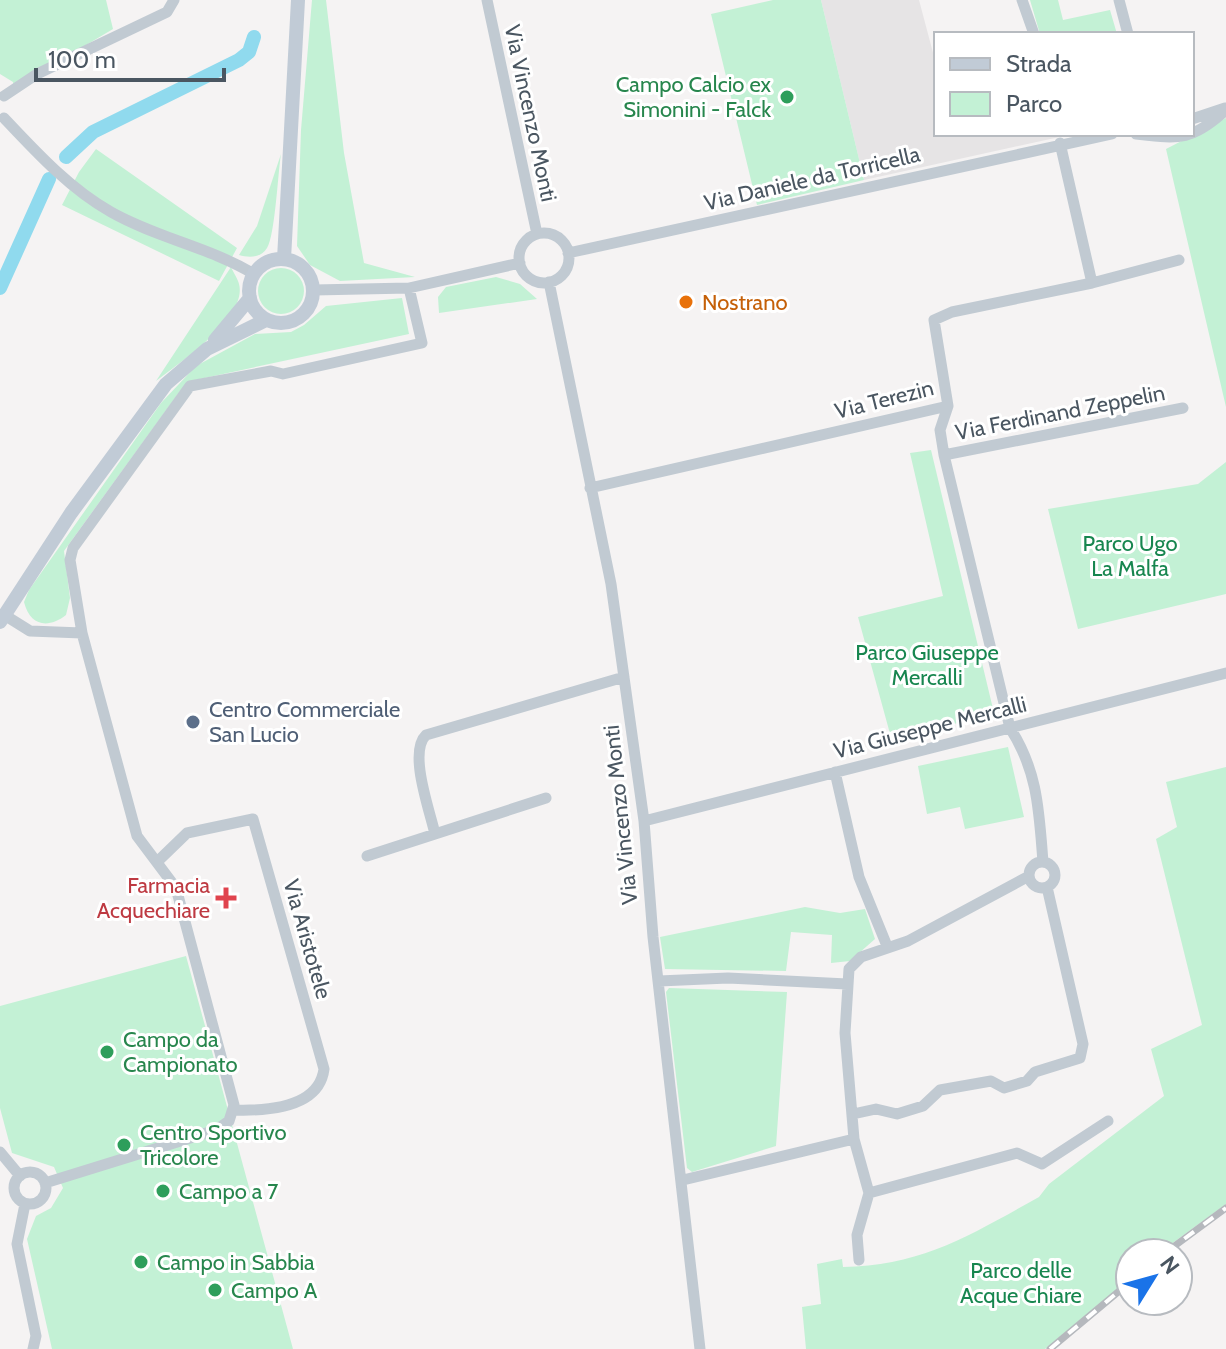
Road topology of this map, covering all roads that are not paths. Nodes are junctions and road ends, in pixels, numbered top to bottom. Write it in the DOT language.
graph roads {
  1 [pos="174,0"];
  2 [pos="298,0"];
  3 [pos="487,0"];
  4 [pos="1022,0"];
  5 [pos="1119,0"];
  6 [pos="1033,32"];
  7 [pos="1127,32"];
  8 [pos="2,93"];
  9 [pos="1226,109"];
  10 [pos="1194,118"];
  11 [pos="2,121"];
  12 [pos="1194,132"];
  13 [pos="1094,136"];
  14 [pos="1150,136"];
  15 [pos="1188,136"];
  16 [pos="1067,139"];
  17 [pos="537,234"];
  18 [pos="568,253"];
  19 [pos="284,259"];
  20 [pos="1179,260"];
  21 [pos="520,263"];
  22 [pos="254,274"];
  23 [pos="549,282"];
  24 [pos="1092,283"];
  25 [pos="409,288"];
  26 [pos="314,290"];
  27 [pos="250,298"];
  28 [pos="266,320"];
  29 [pos="207,349"];
  30 [pos="948,406"];
  31 [pos="1183,408"];
  32 [pos="944,455"];
  33 [pos="590,488"];
  34 [pos="3,619"];
  35 [pos="82,633"];
  36 [pos="1226,673"];
  37 [pos="624,677"];
  38 [pos="1010,728"];
  39 [pos="835,772"];
  40 [pos="546,798"];
  41 [pos="644,821"];
  42 [pos="435,834"];
  43 [pos="367,856"];
  44 [pos="157,862"];
  45 [pos="1043,862"];
  46 [pos="1029,876"];
  47 [pos="1047,887"];
  48 [pos="887,946"];
  49 [pos="659,981"];
  50 [pos="847,984"];
  51 [pos="234,1110"];
  52 [pos="853,1114"];
  53 [pos="1108,1121"];
  54 [pos="854,1139"];
  55 [pos="0,1152"];
  56 [pos="20,1176"];
  57 [pos="683,1180"];
  58 [pos="45,1183"];
  59 [pos="869,1193"];
  60 [pos="25,1204"];
  61 [pos="859,1260"];
  62 [pos="33,1349"];
  63 [pos="700,1349"];
  1 -- 8 [label="street"];
  2 -- 19 [label="main road"];
  3 -- 17 [label="street, Via Vincenzo Monti"];
  4 -- 6 [label="street"];
  5 -- 7 [label="street"];
  8 -- 11 [label="street"];
  9 -- 10 [label="street"];
  9 -- 12 [label="street"];
  11 -- 22 [label="street"];
  13 -- 16 [label="street, Via Daniele da Torricella"];
  14 -- 15 [label="street"];
  16 -- 18 [label="street, Via Daniele da Torricella"];
  16 -- 24 [label="street"];
  17 -- 18 [label="street"];
  17 -- 21 [label="street"];
  18 -- 23 [label="street"];
  19 -- 22 [label="main road"];
  19 -- 26 [label="main road"];
  20 -- 24 [label="street, Via Terezin"];
  21 -- 23 [label="street"];
  21 -- 25 [label="street"];
  22 -- 27 [label="main road"];
  23 -- 33 [label="street, Via Vincenzo Monti"];
  24 -- 30 [label="street, Via Terezin"];
  25 -- 26 [label="street"];
  25 -- 35 [label="street"];
  26 -- 28 [label="main road"];
  27 -- 28 [label="main road"];
  27 -- 29 [label="main road"];
  28 -- 29 [label="main road"];
  29 -- 34 [label="main road"];
  30 -- 32 [label="street, Via Ferdinand Zeppelin"];
  30 -- 33 [label="street, Via Terezin"];
  31 -- 32 [label="street, Via Ferdinand Zeppelin"];
  32 -- 38 [label="street, Via Ferdinand Zeppelin"];
  33 -- 37 [label="street, Via Vincenzo Monti"];
  34 -- 35 [label="street"];
  35 -- 44 [label="street"];
  36 -- 38 [label="street, Via Giuseppe Mercalli"];
  37 -- 41 [label="street, Via Vincenzo Monti"];
  37 -- 42 [label="street"];
  38 -- 39 [label="street, Via Giuseppe Mercalli"];
  38 -- 45 [label="street, Via Ferdinand Zeppelin"];
  39 -- 41 [label="street, Via Giuseppe Mercalli"];
  39 -- 48 [label="street"];
  40 -- 42 [label="street"];
  41 -- 49 [label="street, Via Vincenzo Monti"];
  42 -- 43 [label="street"];
  44 -- 51 [label="street"];
  44 -- 51 [label="street, Via Aristotele"];
  45 -- 46 [label="street"];
  45 -- 47 [label="street"];
  46 -- 47 [label="street"];
  46 -- 48 [label="street"];
  47 -- 52 [label="street"];
  48 -- 50 [label="street"];
  49 -- 50 [label="street"];
  49 -- 57 [label="street, Via Vincenzo Monti"];
  50 -- 52 [label="street"];
  51 -- 58 [label="street"];
  52 -- 54 [label="street"];
  53 -- 59 [label="street"];
  54 -- 57 [label="street"];
  54 -- 59 [label="street"];
  55 -- 56 [label="street"];
  56 -- 58 [label="street"];
  56 -- 60 [label="street"];
  57 -- 63 [label="street, Via Vincenzo Monti"];
  58 -- 60 [label="street"];
  59 -- 61 [label="street"];
  60 -- 62 [label="street"];
}
